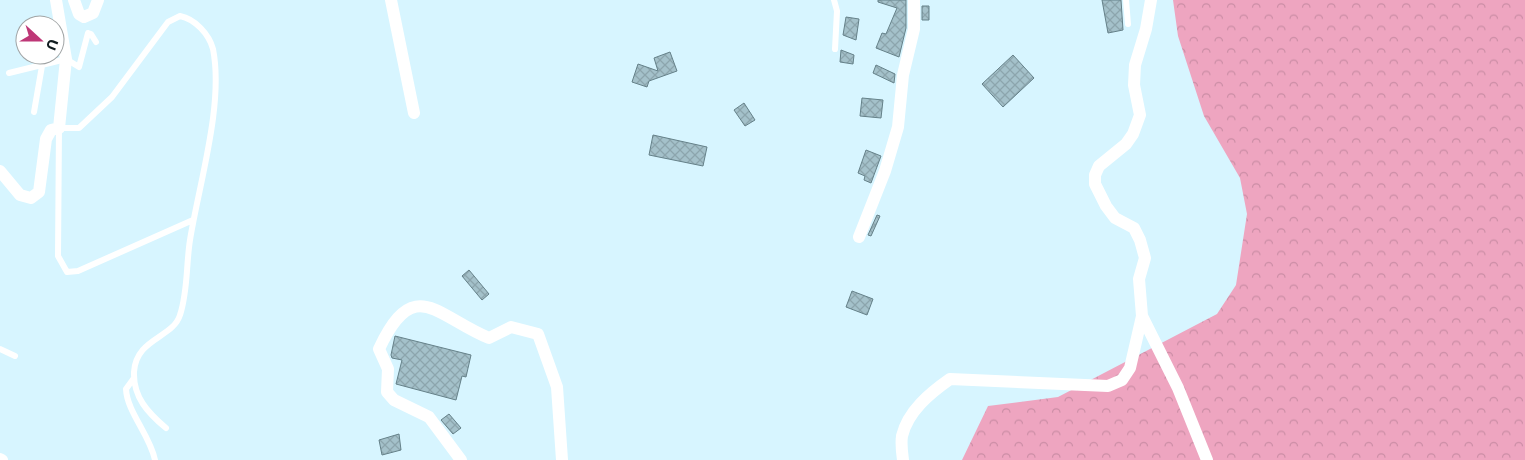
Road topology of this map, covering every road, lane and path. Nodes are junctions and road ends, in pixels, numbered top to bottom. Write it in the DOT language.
graph roads {
  1 [pos="56,0"];
  2 [pos="74,0"];
  3 [pos="98,0"];
  4 [pos="391,0"];
  5 [pos="834,0"];
  6 [pos="914,0"];
  7 [pos="1126,0"];
  8 [pos="1151,0"];
  9 [pos="1128,24"];
  10 [pos="96,42"];
  11 [pos="835,49"];
  12 [pos="66,59"];
  13 [pos="42,66"];
  14 [pos="9,74"];
  15 [pos="34,112"];
  16 [pos="414,113"];
  17 [pos="59,128"];
  18 [pos="0,171"];
  19 [pos="193,220"];
  20 [pos="859,237"];
  21 [pos="1142,316"];
  22 [pos="0,349"];
  23 [pos="15,356"];
  24 [pos="134,378"];
  25 [pos="166,428"];
  26 [pos="155,460"];
  27 [pos="461,460"];
  28 [pos="562,460"];
  29 [pos="902,460"];
  30 [pos="1207,460"];
  1 -- 12 [label="street"];
  2 -- 3 [label="street"];
  4 -- 16 [label="street"];
  5 -- 11 [label="lane"];
  6 -- 20 [label="street"];
  7 -- 9 [label="lane"];
  8 -- 21 [label="street"];
  10 -- 12 [label="lane"];
  12 -- 13 [label="lane"];
  12 -- 17 [label="street"];
  13 -- 14 [label="lane"];
  13 -- 15 [label="lane"];
  17 -- 18 [label="street"];
  17 -- 19 [label="lane"];
  17 -- 19 [label="lane"];
  19 -- 24 [label="lane"];
  21 -- 29 [label="street"];
  21 -- 30 [label="street"];
  22 -- 23 [label="lane"];
  24 -- 25 [label="lane"];
  24 -- 26 [label="lane"];
  27 -- 28 [label="street"];
}
